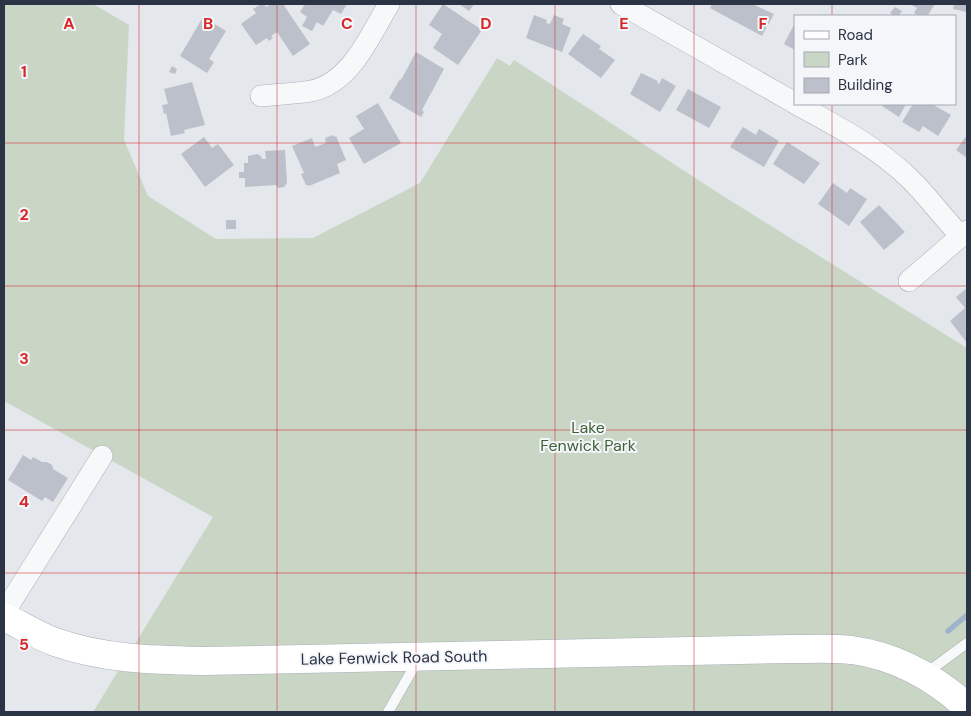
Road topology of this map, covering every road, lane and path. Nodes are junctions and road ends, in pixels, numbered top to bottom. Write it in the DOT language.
graph roads {
  1 [pos="389,4"];
  2 [pos="621,4"];
  3 [pos="645,10"];
  4 [pos="261,96"];
  5 [pos="794,102"];
  6 [pos="799,105"];
  7 [pos="964,233"];
  8 [pos="909,281"];
  9 [pos="102,456"];
  10 [pos="4,615"];
  11 [pos="967,643"];
  12 [pos="419,656"];
  13 [pos="924,674"];
  14 [pos="967,707"];
  15 [pos="388,712"];
  1 -- 4 [label="street"];
  2 -- 3 [label="street"];
  3 -- 5 [label="street"];
  6 -- 7 [label="street"];
  7 -- 8 [label="street"];
  9 -- 10 [label="street"];
  10 -- 12 [label="street, Lake Fenwick Road South"];
  11 -- 13 [label="lane"];
  12 -- 13 [label="street, Lake Fenwick Road South"];
  12 -- 15 [label="lane"];
  13 -- 14 [label="street, Lake Fenwick Road South"];
}
